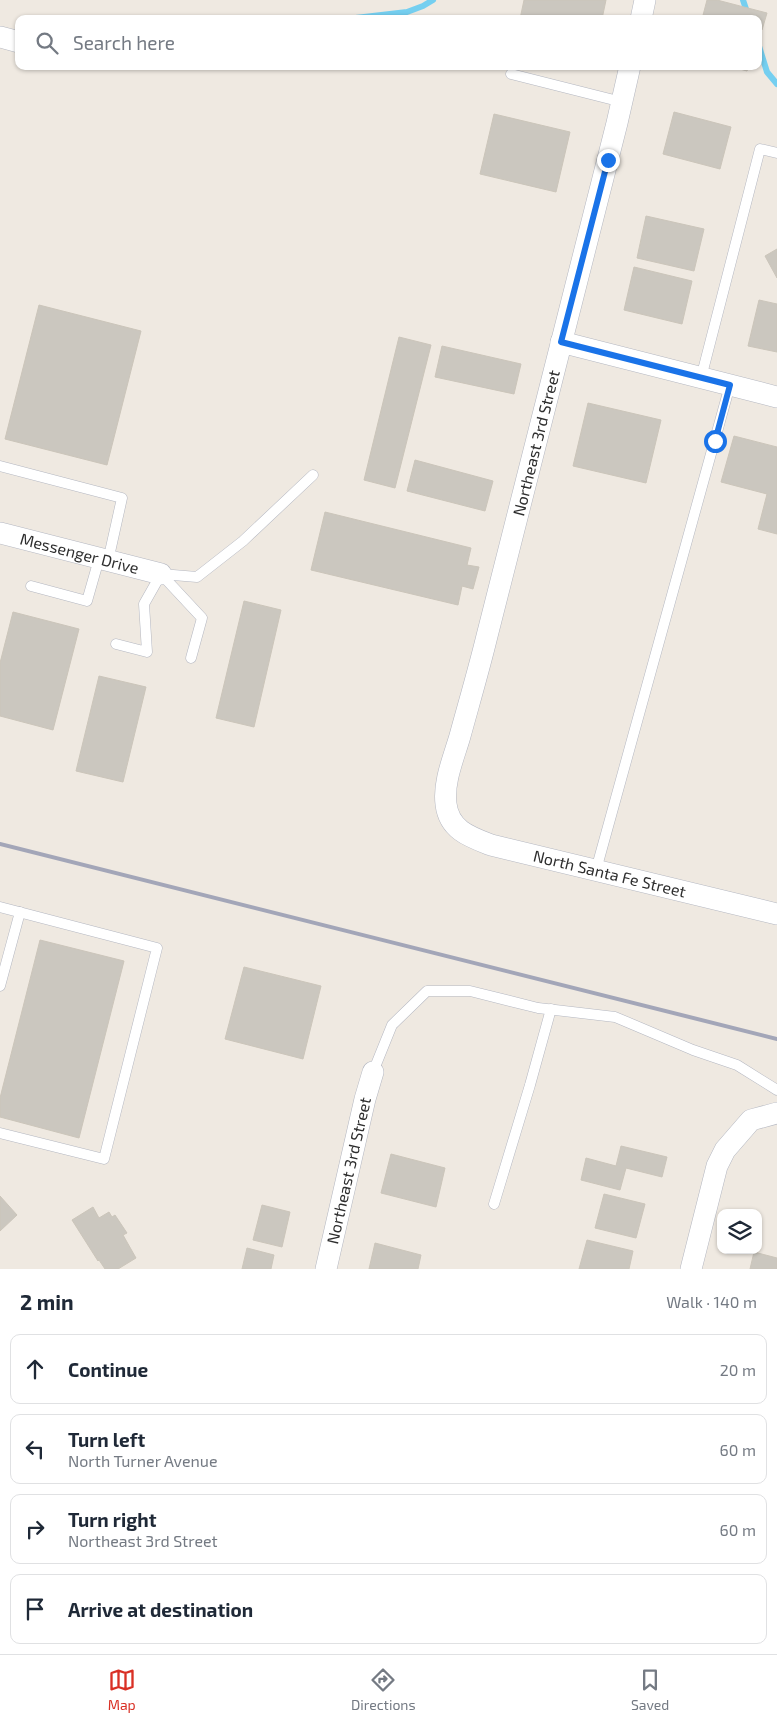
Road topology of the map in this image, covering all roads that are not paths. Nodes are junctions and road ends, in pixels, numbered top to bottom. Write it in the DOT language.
graph roads {
  1 [pos="645,0"];
  2 [pos="642,15"];
  3 [pos="0,38"];
  4 [pos="15,41"];
  5 [pos="629,70"];
  6 [pos="511,74"];
  7 [pos="622,102"];
  8 [pos="777,153"];
  9 [pos="561,342"];
  10 [pos="702,378"];
  11 [pos="730,385"];
  12 [pos="777,397"];
  13 [pos="0,466"];
  14 [pos="313,475"];
  15 [pos="0,533"];
  16 [pos="103,560"];
  17 [pos="161,574"];
  18 [pos="31,586"];
  19 [pos="116,644"];
  20 [pos="191,658"];
  21 [pos="449,818"];
  22 [pos="596,870"];
  23 [pos="0,907"];
  24 [pos="20,912"];
  25 [pos="777,914"];
  26 [pos="0,986"];
  27 [pos="551,1009"];
  28 [pos="373,1072"];
  29 [pos="777,1090"];
  30 [pos="777,1113"];
  31 [pos="0,1134"];
  32 [pos="494,1204"];
  33 [pos="326,1269"];
  34 [pos="690,1269"];
  1 -- 2 [label="street"];
  3 -- 4 [label="street"];
  5 -- 7 [label="street, Northeast 3rd Street"];
  6 -- 7 [label="lane"];
  7 -- 9 [label="street, Northeast 3rd Street"];
  8 -- 10 [label="lane"];
  9 -- 10 [label="street"];
  9 -- 21 [label="street, Northeast 3rd Street"];
  10 -- 11 [label="street"];
  11 -- 12 [label="street"];
  11 -- 22 [label="lane"];
  13 -- 16 [label="lane"];
  14 -- 17 [label="lane"];
  15 -- 16 [label="street, Messenger Drive"];
  16 -- 17 [label="street, Messenger Drive"];
  16 -- 18 [label="lane"];
  17 -- 19 [label="lane"];
  17 -- 20 [label="lane"];
  21 -- 22 [label="street, North Santa Fe Street"];
  22 -- 25 [label="street, North Santa Fe Street"];
  23 -- 24 [label="lane"];
  24 -- 26 [label="lane"];
  24 -- 31 [label="lane"];
  27 -- 28 [label="lane"];
  27 -- 29 [label="lane"];
  27 -- 32 [label="lane"];
  28 -- 33 [label="street, Northeast 3rd Street"];
  30 -- 34 [label="street"];
}
